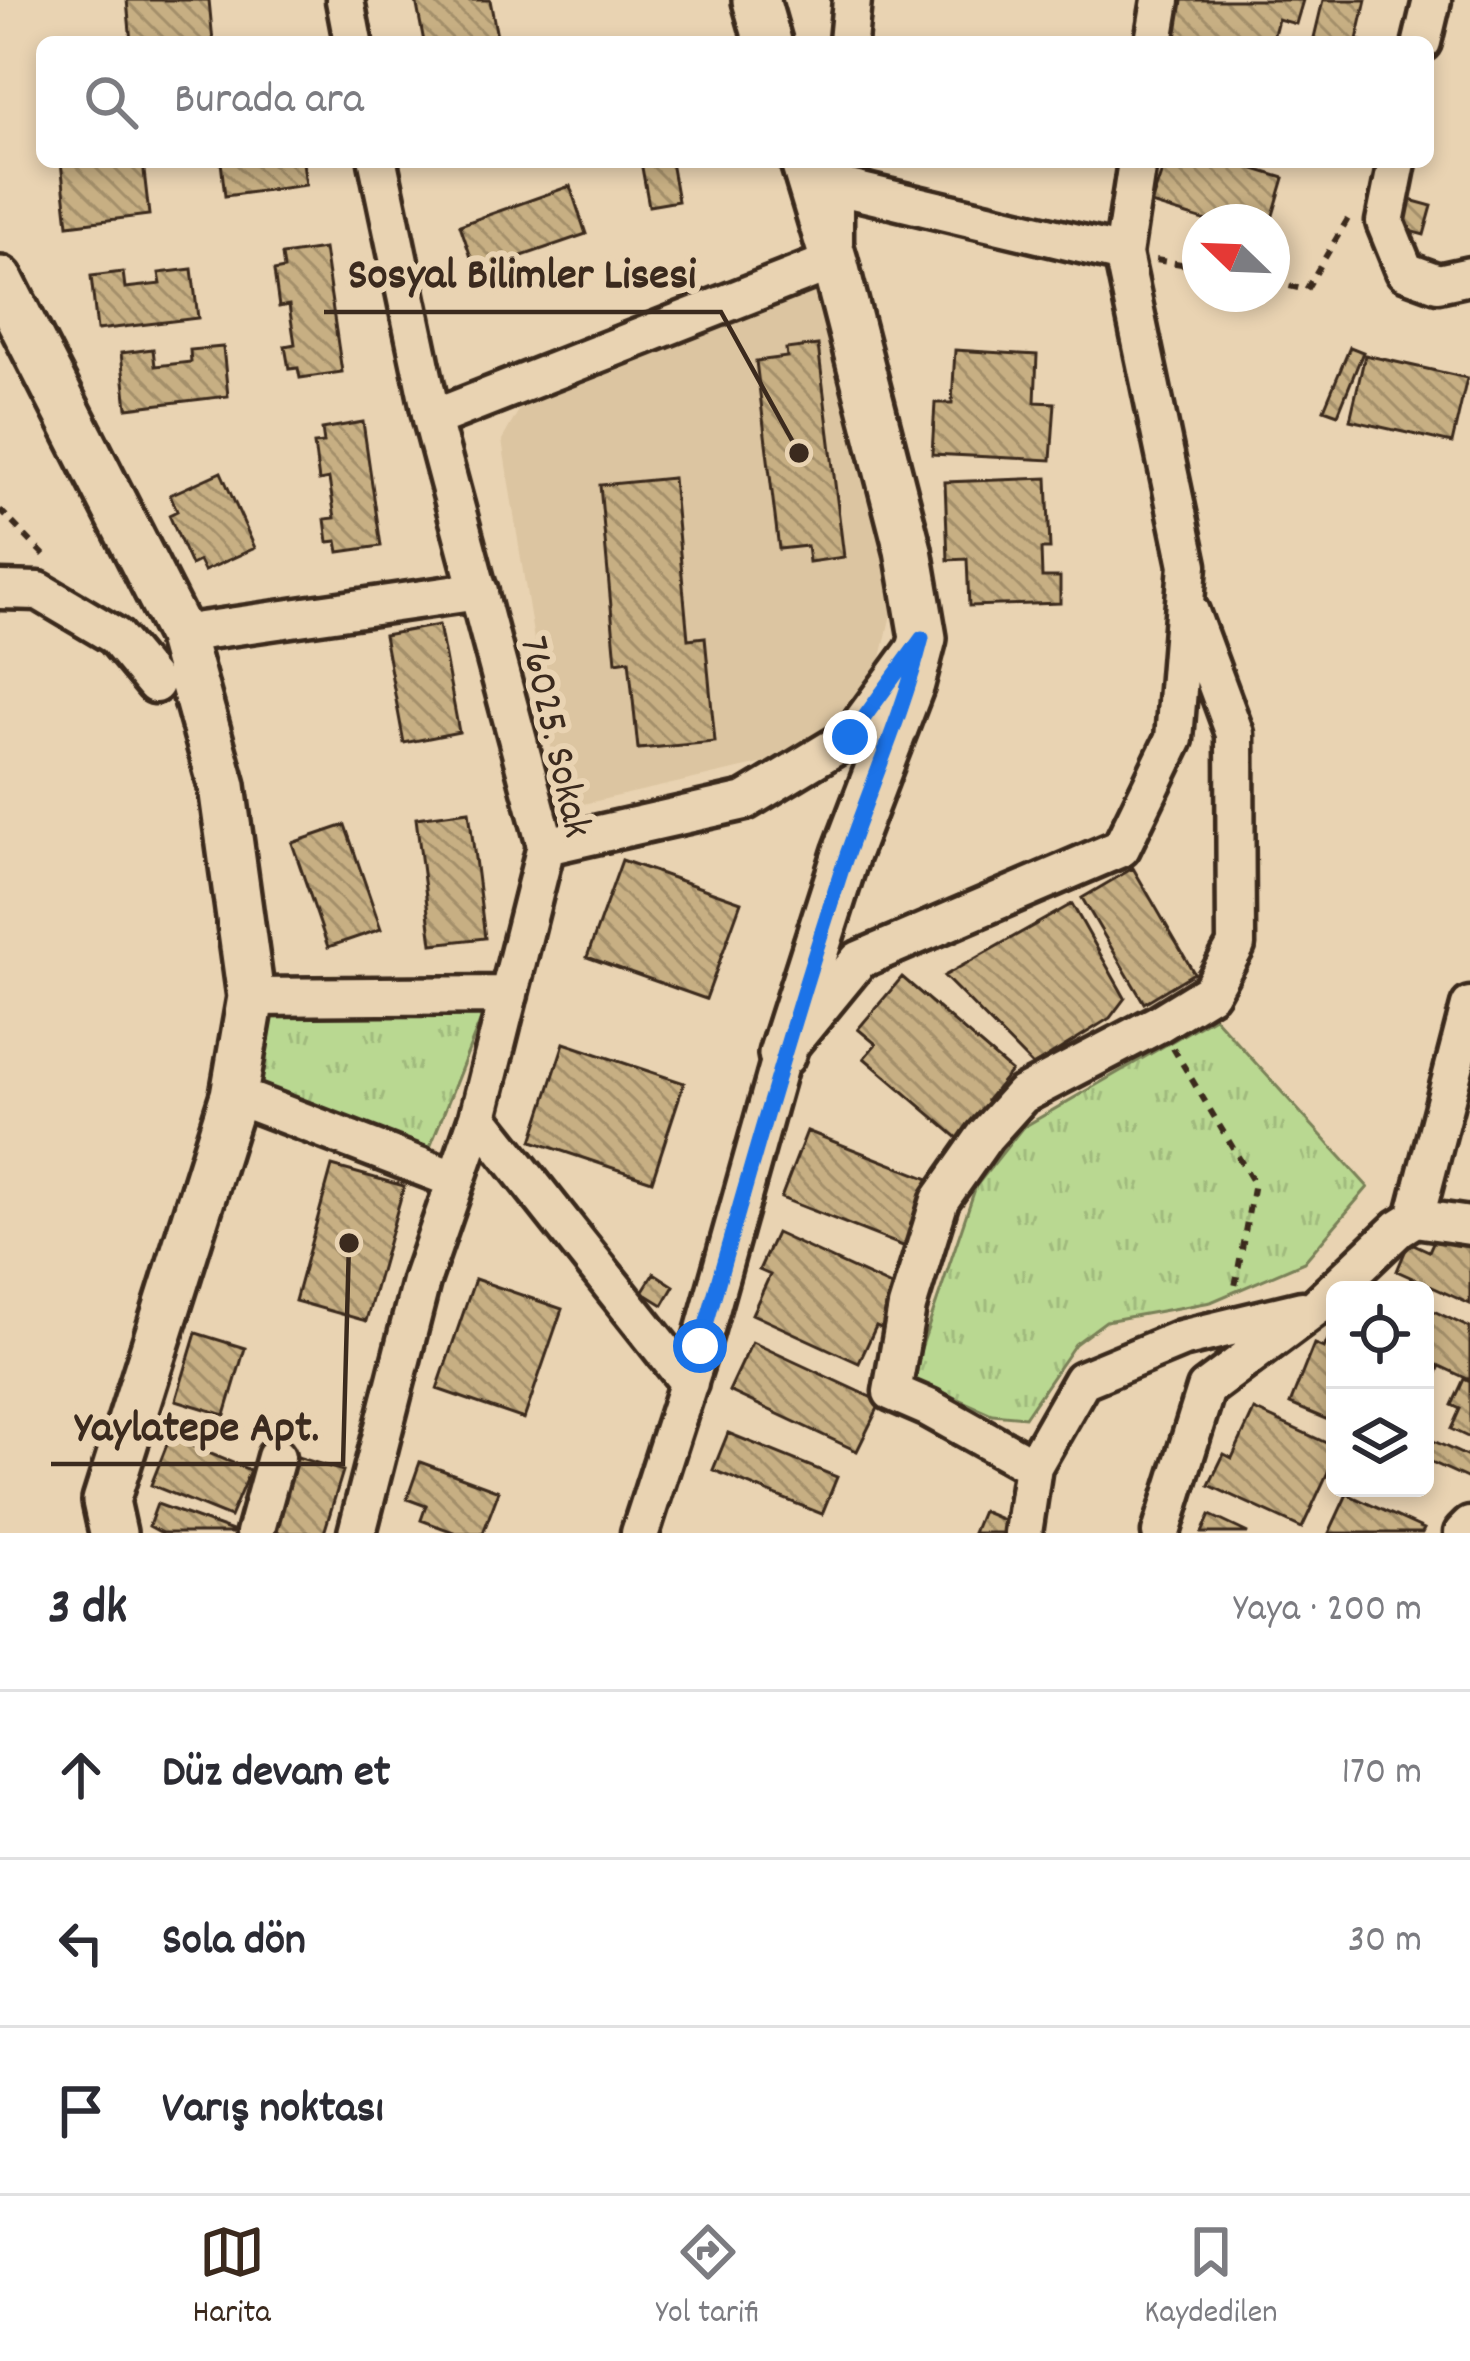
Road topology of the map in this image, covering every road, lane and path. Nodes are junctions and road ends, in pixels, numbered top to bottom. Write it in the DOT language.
graph roads {
  1 [pos="344,0"];
  2 [pos="756,0"];
  3 [pos="852,0"];
  4 [pos="1161,0"];
  5 [pos="1432,0"];
  6 [pos="352,36"];
  7 [pos="766,36"];
  8 [pos="849,36"];
  9 [pos="1155,36"];
  10 [pos="1423,36"];
  11 [pos="379,168"];
  12 [pos="1136,168"];
  13 [pos="1396,168"];
  14 [pos="824,170"];
  15 [pos="1387,211"];
  16 [pos="1123,254"];
  17 [pos="834,261"];
  18 [pos="1182,264"];
  19 [pos="1470,276"];
  20 [pos="0,280"];
  21 [pos="1290,286"];
  22 [pos="432,419"];
  23 [pos="0,590"];
  24 [pos="479,591"];
  25 [pos="1186,601"];
  26 [pos="180,634"];
  27 [pos="922,638"];
  28 [pos="155,684"];
  29 [pos="546,846"];
  30 [pos="508,995"];
  31 [pos="251,997"];
  32 [pos="1470,1006"];
  33 [pos="1159,1024"];
  34 [pos="782,1054"];
  35 [pos="234,1095"];
  36 [pos="478,1117"];
  37 [pos="456,1180"];
  38 [pos="1415,1218"];
  39 [pos="1470,1226"];
  40 [pos="1316,1307"];
  41 [pos="1228,1328"];
  42 [pos="689,1383"];
  43 [pos="276,1457"];
  44 [pos="1033,1466"];
  45 [pos="1470,1526"];
  46 [pos="113,1533"];
  47 [pos="255,1533"];
  48 [pos="357,1533"];
  49 [pos="640,1533"];
  50 [pos="1023,1533"];
  51 [pos="1161,1533"];
  52 [pos="1463,1533"];
  1 -- 6 [label="street"];
  2 -- 7 [label="street"];
  3 -- 8 [label="street"];
  4 -- 9 [label="street"];
  5 -- 10 [label="street"];
  11 -- 22 [label="street, 76025. Sokak"];
  12 -- 16 [label="street"];
  13 -- 15 [label="street"];
  14 -- 16 [label="street"];
  14 -- 17 [label="street"];
  15 -- 19 [label="street"];
  15 -- 21 [label="path"];
  16 -- 18 [label="path"];
  16 -- 25 [label="street"];
  17 -- 22 [label="street"];
  17 -- 27 [label="street"];
  20 -- 26 [label="street"];
  22 -- 24 [label="street, 76025. Sokak"];
  23 -- 28 [label="street"];
  24 -- 26 [label="street"];
  24 -- 29 [label="street, 76025. Sokak"];
  25 -- 33 [label="street"];
  25 -- 34 [label="street"];
  26 -- 31 [label="street"];
  27 -- 29 [label="street"];
  27 -- 34 [label="street"];
  29 -- 30 [label="street, 76025. Sokak"];
  30 -- 31 [label="street"];
  30 -- 36 [label="street, 76025. Sokak"];
  31 -- 35 [label="street"];
  32 -- 38 [label="street"];
  33 -- 41 [label="path"];
  33 -- 44 [label="street"];
  34 -- 42 [label="street"];
  35 -- 37 [label="street"];
  35 -- 46 [label="street"];
  36 -- 37 [label="street, 76025. Sokak"];
  36 -- 42 [label="street"];
  37 -- 48 [label="street, 76025. Sokak"];
  38 -- 39 [label="street"];
  38 -- 40 [label="street"];
  40 -- 41 [label="street"];
  40 -- 51 [label="street"];
  41 -- 44 [label="street"];
  42 -- 49 [label="street"];
  43 -- 47 [label="street"];
  44 -- 50 [label="street"];
  45 -- 52 [label="street"];
}
